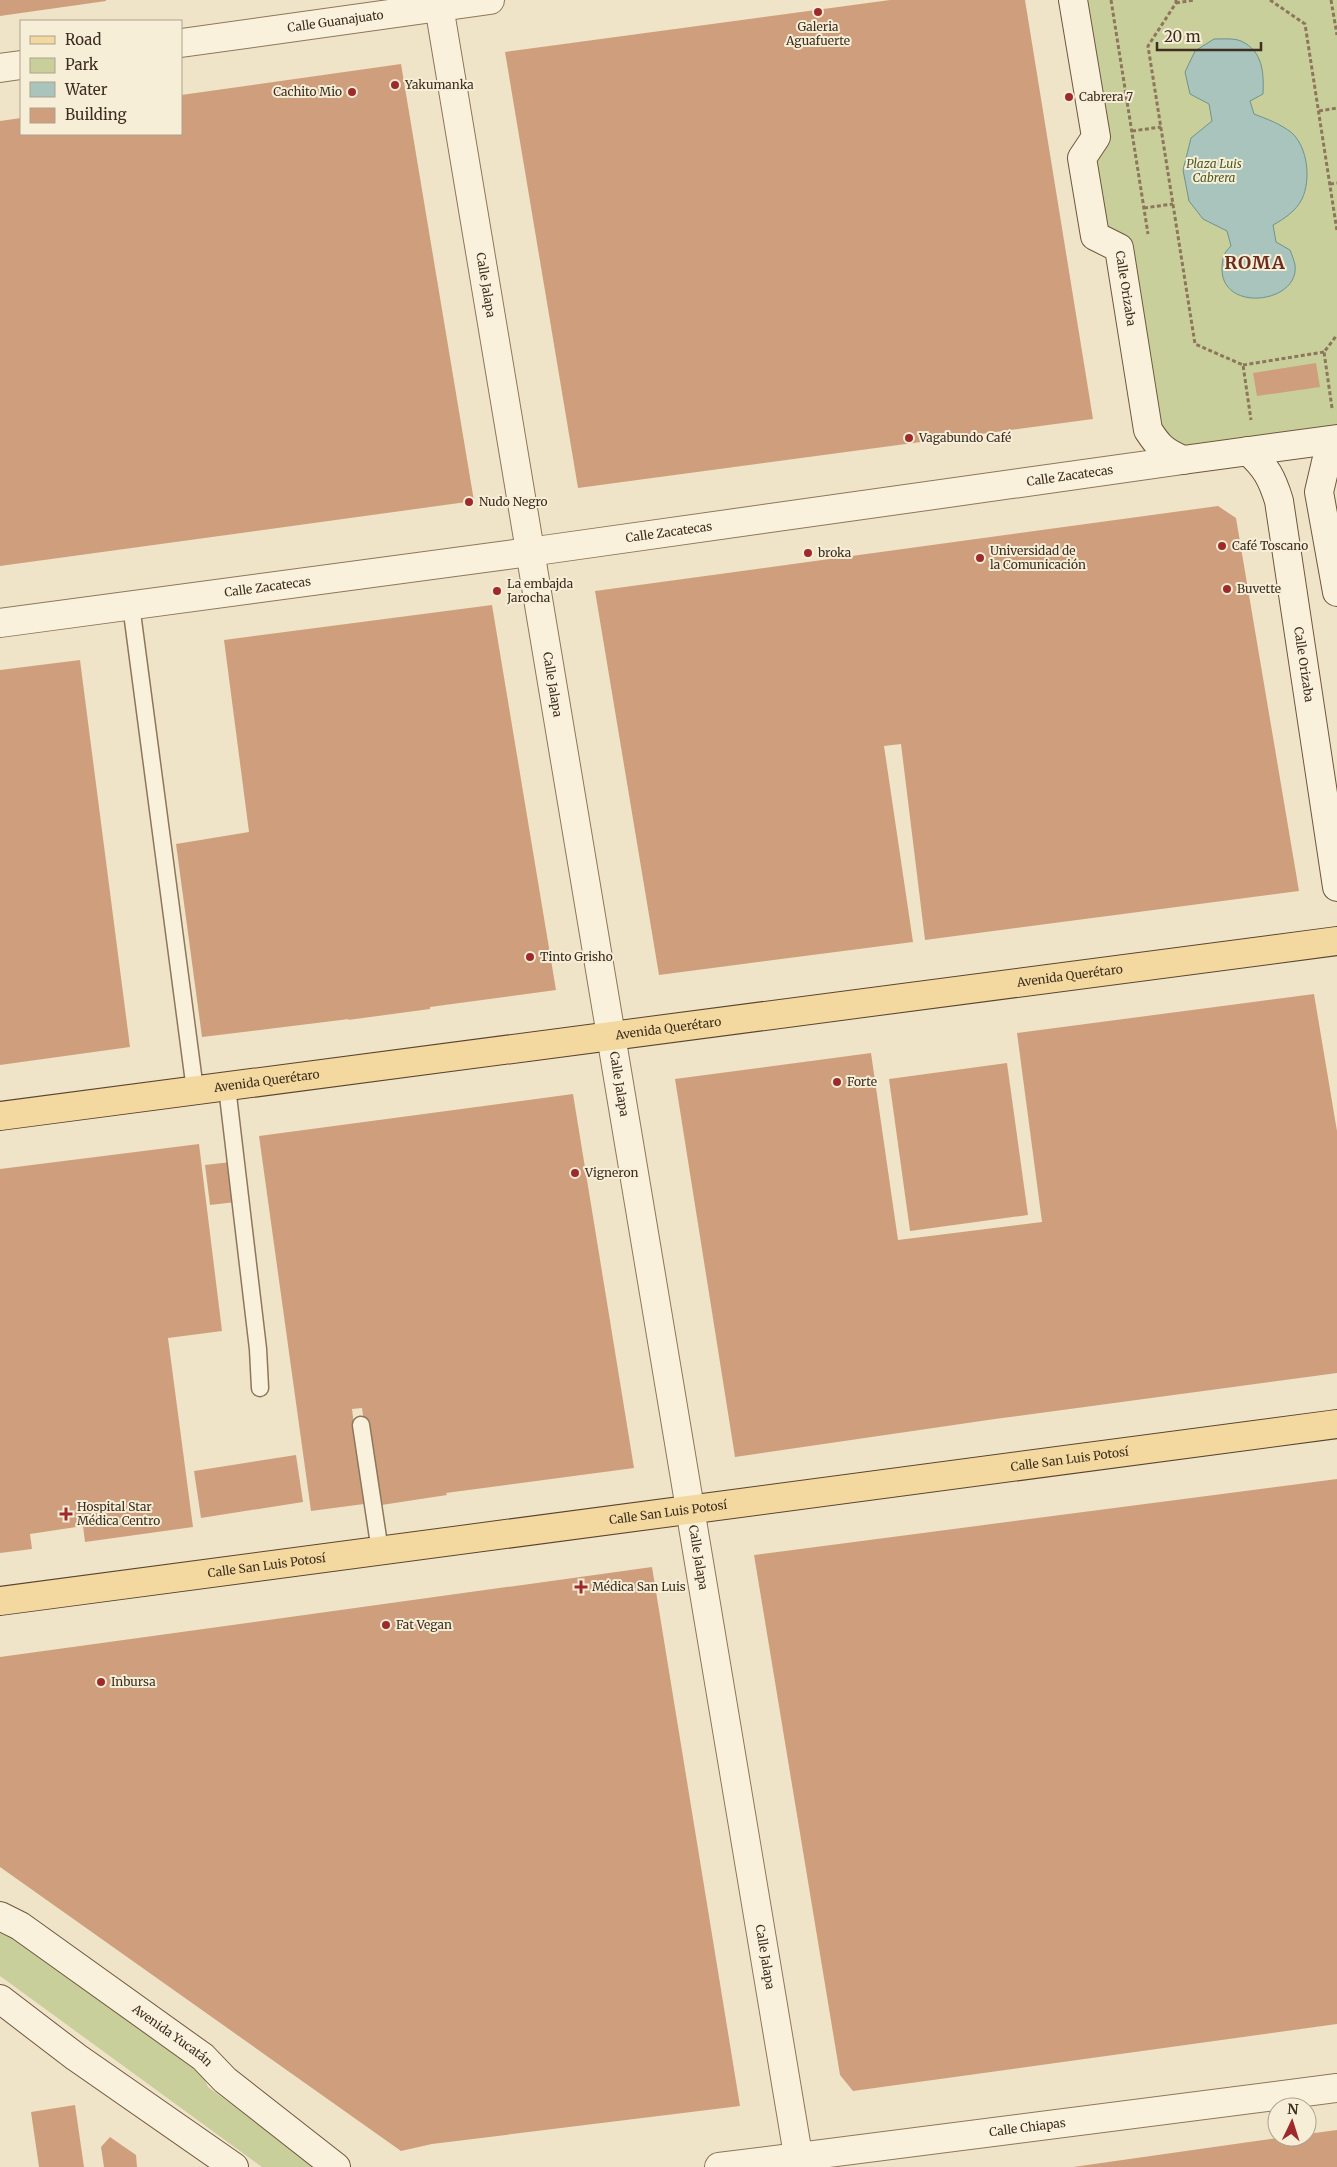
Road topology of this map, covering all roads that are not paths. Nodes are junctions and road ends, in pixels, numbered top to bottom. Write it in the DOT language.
graph roads {
  1 [pos="490,0"];
  2 [pos="1073,0"];
  3 [pos="439,4"];
  4 [pos="182,43"];
  5 [pos="20,65"];
  6 [pos="0,68"];
  7 [pos="1337,440"];
  8 [pos="1248,451"];
  9 [pos="1183,460"];
  10 [pos="530,552"];
  11 [pos="1337,592"];
  12 [pos="131,606"];
  13 [pos="0,623"];
  14 [pos="1337,888"];
  15 [pos="1337,941"];
  16 [pos="613,1036"];
  17 [pos="227,1087"];
  18 [pos="195,1090"];
  19 [pos="0,1116"];
  20 [pos="260,1388"];
  21 [pos="1337,1424"];
  22 [pos="361,1425"];
  23 [pos="690,1510"];
  24 [pos="380,1551"];
  25 [pos="0,1601"];
  26 [pos="0,1916"];
  27 [pos="0,2000"];
  28 [pos="1337,2088"];
  29 [pos="799,2162"];
  30 [pos="234,2167"];
  31 [pos="336,2167"];
  32 [pos="719,2167"];
  1 -- 3 [label="street, Calle Guanajuato"];
  2 -- 9 [label="street, Calle Orizaba"];
  3 -- 4 [label="street, Calle Guanajuato"];
  3 -- 10 [label="street, Calle Jalapa"];
  5 -- 6 [label="street"];
  7 -- 8 [label="street, Calle Zacatecas"];
  7 -- 11 [label="street"];
  8 -- 9 [label="street, Calle Zacatecas"];
  8 -- 14 [label="street, Calle Orizaba"];
  9 -- 10 [label="street, Calle Zacatecas"];
  10 -- 12 [label="street, Calle Zacatecas"];
  10 -- 16 [label="street, Calle Jalapa"];
  12 -- 13 [label="street, Calle Zacatecas"];
  12 -- 18 [label="lane"];
  15 -- 16 [label="main road, Avenida Querétaro"];
  16 -- 17 [label="main road, Avenida Querétaro"];
  16 -- 23 [label="street, Calle Jalapa"];
  17 -- 18 [label="main road, Avenida Querétaro"];
  17 -- 20 [label="lane"];
  18 -- 19 [label="main road, Avenida Querétaro"];
  21 -- 23 [label="main road, Calle San Luis Potosí"];
  22 -- 24 [label="lane"];
  23 -- 24 [label="main road, Calle San Luis Potosí"];
  23 -- 29 [label="street, Calle Jalapa"];
  24 -- 25 [label="main road, Calle San Luis Potosí"];
  26 -- 31 [label="street, Avenida Yucatán"];
  27 -- 30 [label="street"];
  28 -- 29 [label="street, Calle Chiapas"];
  29 -- 32 [label="street, Calle Chiapas"];
}
